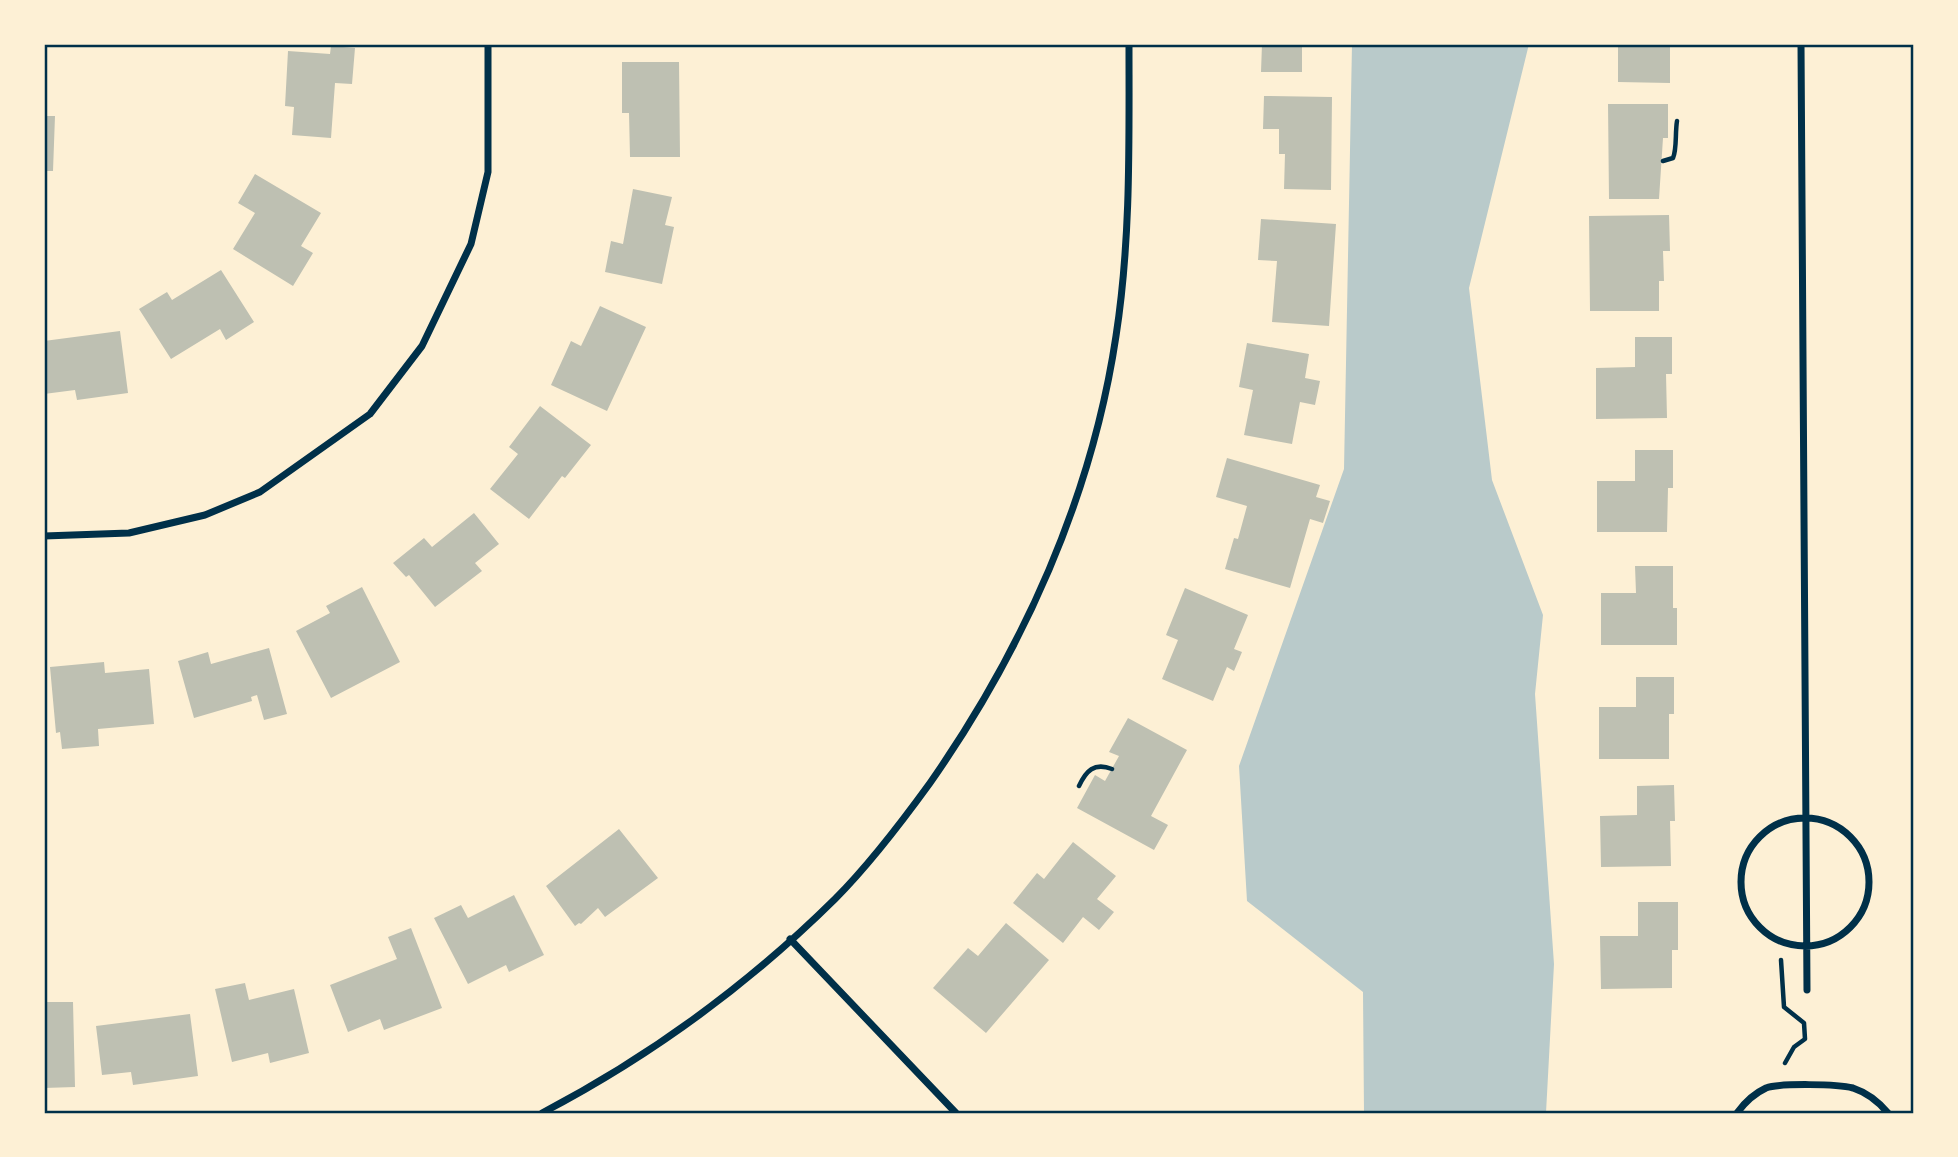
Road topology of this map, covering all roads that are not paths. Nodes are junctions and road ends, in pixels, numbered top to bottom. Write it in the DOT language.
graph roads {
  1 [pos="488,44"];
  2 [pos="1129,44"];
  3 [pos="1801,44"];
  4 [pos="44,536"];
  5 [pos="1806,818"];
  6 [pos="790,939"];
  7 [pos="1807,946"];
  8 [pos="1807,990"];
  9 [pos="542,1113"];
  10 [pos="956,1113"];
  11 [pos="1737,1113"];
  12 [pos="1888,1113"];
  1 -- 4 [label="street"];
  2 -- 6 [label="street"];
  3 -- 5 [label="street"];
  5 -- 7 [label="street"];
  5 -- 7 [label="street"];
  5 -- 7 [label="street"];
  6 -- 9 [label="street"];
  6 -- 10 [label="street"];
  7 -- 8 [label="street"];
  11 -- 12 [label="street"];
}
